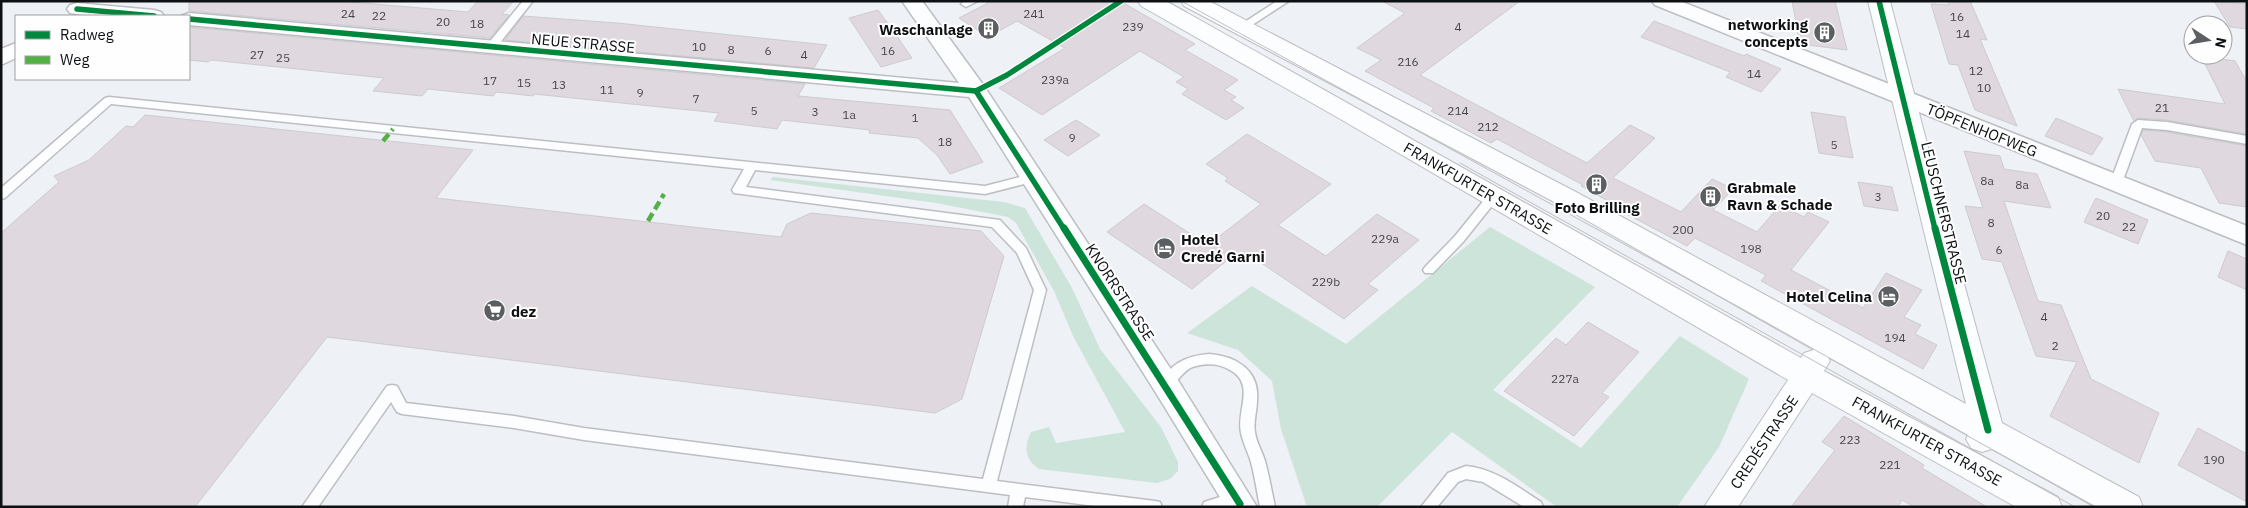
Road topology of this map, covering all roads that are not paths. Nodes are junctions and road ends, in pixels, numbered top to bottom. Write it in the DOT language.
graph roads {
  1 [pos="528,1"];
  2 [pos="912,1"];
  3 [pos="1149,1"];
  4 [pos="1192,1"];
  5 [pos="1284,1"];
  6 [pos="1662,1"];
  7 [pos="1879,1"];
  8 [pos="78,9"];
  9 [pos="143,15"];
  10 [pos="190,19"];
  11 [pos="1242,27"];
  12 [pos="1,43"];
  13 [pos="15,44"];
  14 [pos="491,47"];
  15 [pos="15,50"];
  16 [pos="1,59"];
  17 [pos="976,91"];
  18 [pos="1903,99"];
  19 [pos="2247,140"];
  20 [pos="752,166"];
  21 [pos="1032,178"];
  22 [pos="2116,183"];
  23 [pos="1,196"];
  24 [pos="1493,197"];
  25 [pos="2247,236"];
  26 [pos="1429,270"];
  27 [pos="1825,342"];
  28 [pos="1807,376"];
  29 [pos="1166,385"];
  30 [pos="1988,430"];
  31 [pos="1968,463"];
  32 [pos="988,486"];
  33 [pos="1019,490"];
  34 [pos="1239,502"];
  35 [pos="309,507"];
  36 [pos="1015,507"];
  37 [pos="1155,507"];
  38 [pos="1209,507"];
  39 [pos="1268,507"];
  40 [pos="1428,507"];
  41 [pos="1536,507"];
  42 [pos="1720,507"];
  43 [pos="2046,507"];
  44 [pos="2127,507"];
  1 -- 14 [label="lane"];
  2 -- 17 [label="street, KNORRSTRASSE"];
  3 -- 24 [label="main road, FRANKFURTER STRASSE"];
  4 -- 11 [label="main road, FRANKFURTER STRASSE"];
  5 -- 11 [label="lane"];
  6 -- 18 [label="street, TÖPFENHOFWEG"];
  7 -- 18 [label="main road, LEUSCHNERSTRASSE"];
  8 -- 9 [label="street"];
  10 -- 14 [label="street, NEUE STRASSE"];
  11 -- 27 [label="main road, FRANKFURTER STRASSE"];
  12 -- 13 [label="street"];
  14 -- 17 [label="street, NEUE STRASSE"];
  15 -- 16 [label="street"];
  17 -- 21 [label="street, KNORRSTRASSE"];
  18 -- 22 [label="street, TÖPFENHOFWEG"];
  18 -- 30 [label="main road, LEUSCHNERSTRASSE"];
  19 -- 22 [label="lane"];
  20 -- 21 [label="lane"];
  20 -- 23 [label="lane"];
  20 -- 32 [label="lane"];
  21 -- 29 [label="street, KNORRSTRASSE"];
  22 -- 25 [label="street, TÖPFENHOFWEG"];
  24 -- 26 [label="lane"];
  24 -- 28 [label="main road, FRANKFURTER STRASSE"];
  27 -- 28 [label="main road"];
  27 -- 30 [label="main road, FRANKFURTER STRASSE"];
  28 -- 31 [label="main road, FRANKFURTER STRASSE"];
  28 -- 42 [label="main road, CREDÉSTRASSE"];
  29 -- 34 [label="street, KNORRSTRASSE"];
  29 -- 39 [label="lane"];
  30 -- 31 [label="main road"];
  30 -- 44 [label="main road, FRANKFURTER STRASSE"];
  31 -- 43 [label="main road, FRANKFURTER STRASSE"];
  32 -- 33 [label="lane"];
  32 -- 35 [label="lane"];
  33 -- 36 [label="lane"];
  33 -- 37 [label="lane"];
  34 -- 38 [label="lane"];
  40 -- 41 [label="lane"];
}
